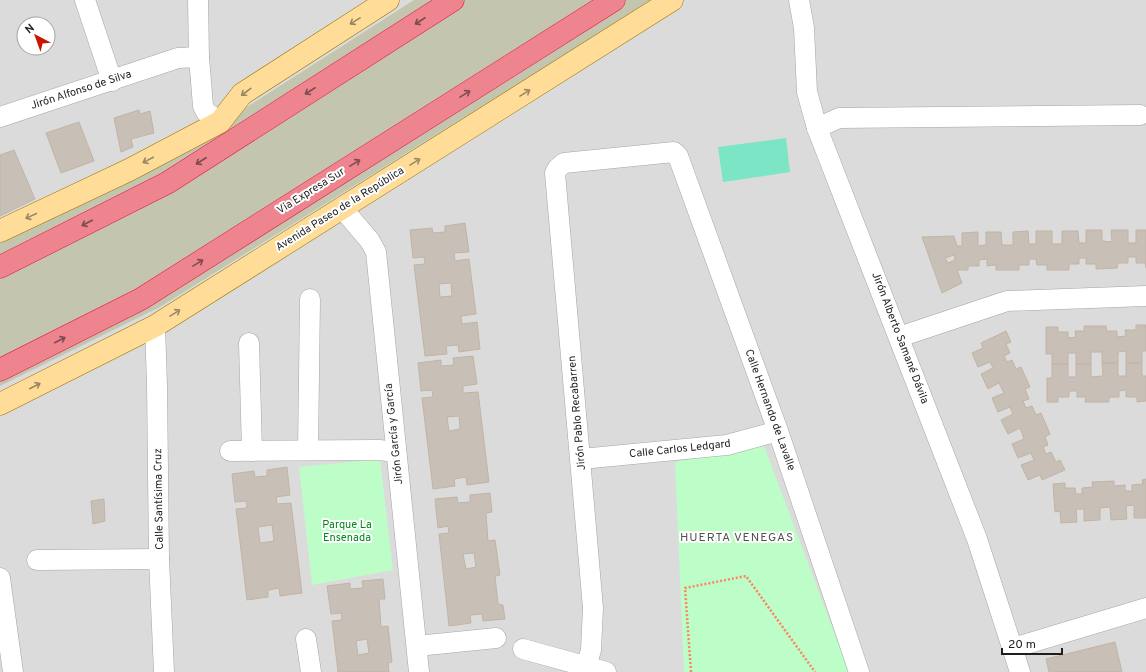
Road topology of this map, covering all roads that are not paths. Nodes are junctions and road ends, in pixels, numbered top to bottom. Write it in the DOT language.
graph roads {
  1 [pos="85,0"];
  2 [pos="198,0"];
  3 [pos="388,0"];
  4 [pos="453,0"];
  5 [pos="614,0"];
  6 [pos="672,0"];
  7 [pos="799,0"];
  8 [pos="199,56"];
  9 [pos="112,81"];
  10 [pos="1140,115"];
  11 [pos="0,117"];
  12 [pos="220,122"];
  13 [pos="817,128"];
  14 [pos="564,163"];
  15 [pos="342,208"];
  16 [pos="0,231"];
  17 [pos="0,267"];
  18 [pos="1146,296"];
  19 [pos="310,299"];
  20 [pos="155,326"];
  21 [pos="899,337"];
  22 [pos="250,343"];
  23 [pos="0,370"];
  24 [pos="0,404"];
  25 [pos="778,431"];
  26 [pos="252,450"];
  27 [pos="308,450"];
  28 [pos="230,451"];
  29 [pos="396,452"];
  30 [pos="581,460"];
  31 [pos="160,559"];
  32 [pos="37,560"];
  33 [pos="0,578"];
  34 [pos="1146,608"];
  35 [pos="496,638"];
  36 [pos="306,639"];
  37 [pos="417,646"];
  38 [pos="1013,648"];
  39 [pos="523,649"];
  40 [pos="586,667"];
  41 [pos="13,672"];
  42 [pos="164,672"];
  43 [pos="311,672"];
  44 [pos="419,672"];
  45 [pos="606,672"];
  46 [pos="859,672"];
  47 [pos="1020,672"];
  1 -- 9 [label="street"];
  2 -- 8 [label="street"];
  3 -- 12 [label="main road, one-way"];
  4 -- 17 [label="highway, one-way"];
  23 -- 5 [label="highway, Via Expresa Sur, one-way"];
  15 -- 6 [label="main road, Avenida Paseo de la República, one-way"];
  7 -- 13 [label="street, Jirón Alberto Samané Dávila"];
  8 -- 9 [label="street, Jirón Alfonso de Silva"];
  8 -- 12 [label="street"];
  9 -- 11 [label="street, Jirón Alfonso de Silva"];
  10 -- 13 [label="street"];
  12 -- 16 [label="main road, one-way"];
  13 -- 21 [label="street, Jirón Alberto Samané Dávila"];
  14 -- 25 [label="street, Calle Hernando de Lavalle"];
  14 -- 30 [label="street, Jirón Pablo Recabarren"];
  20 -- 15 [label="main road, Avenida Paseo de la República, one-way"];
  15 -- 29 [label="street, Jirón García y García"];
  18 -- 21 [label="street"];
  19 -- 27 [label="street"];
  24 -- 20 [label="main road, Avenida Paseo de la República, one-way"];
  20 -- 31 [label="street, Calle Santísima Cruz"];
  21 -- 38 [label="street, Jirón Alberto Samané Dávila"];
  22 -- 26 [label="street"];
  25 -- 30 [label="street, Calle Carlos Ledgard"];
  25 -- 46 [label="street, Calle Hernando de Lavalle"];
  26 -- 27 [label="street"];
  26 -- 28 [label="street"];
  27 -- 29 [label="street"];
  29 -- 37 [label="street, Jirón García y García"];
  30 -- 40 [label="street, Jirón Pablo Recabarren"];
  31 -- 32 [label="street"];
  31 -- 42 [label="street, Calle Santísima Cruz"];
  33 -- 41 [label="street"];
  34 -- 38 [label="street"];
  35 -- 37 [label="street"];
  36 -- 43 [label="street"];
  37 -- 44 [label="street, Jirón García y García"];
  38 -- 47 [label="street, Jirón Alberto Samané Dávila"];
  39 -- 40 [label="street"];
  40 -- 45 [label="street"];
}
